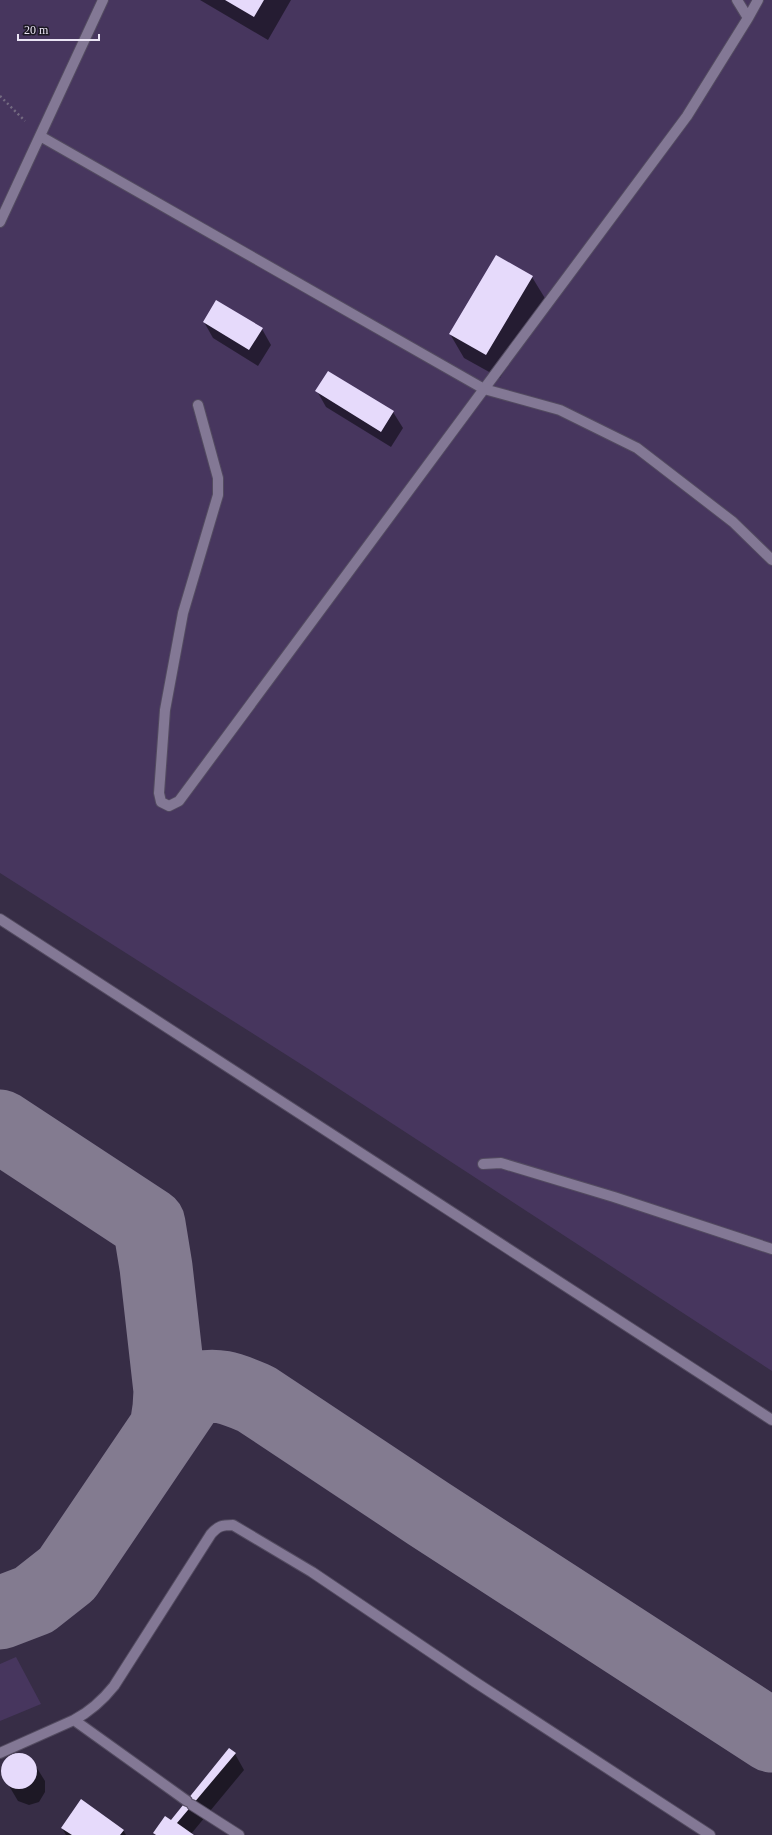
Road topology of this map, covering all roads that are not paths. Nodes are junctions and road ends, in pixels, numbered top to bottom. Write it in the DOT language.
graph roads {
  1 [pos="103,0"];
  2 [pos="737,0"];
  3 [pos="758,0"];
  4 [pos="748,18"];
  5 [pos="40,136"];
  6 [pos="0,222"];
  7 [pos="484,389"];
  8 [pos="198,406"];
  9 [pos="772,560"];
  10 [pos="0,919"];
  11 [pos="483,1164"];
  12 [pos="772,1249"];
  13 [pos="772,1420"];
  14 [pos="74,1720"];
  15 [pos="0,1753"];
  16 [pos="239,1835"];
  17 [pos="710,1835"];
  1 -- 5 [label="lane"];
  2 -- 4 [label="lane"];
  3 -- 4 [label="lane"];
  4 -- 7 [label="lane"];
  5 -- 6 [label="lane"];
  5 -- 7 [label="lane"];
  7 -- 8 [label="lane"];
  7 -- 9 [label="lane"];
  10 -- 13 [label="lane"];
  11 -- 12 [label="lane"];
  14 -- 15 [label="lane"];
  14 -- 16 [label="lane"];
  14 -- 17 [label="lane"];
}
